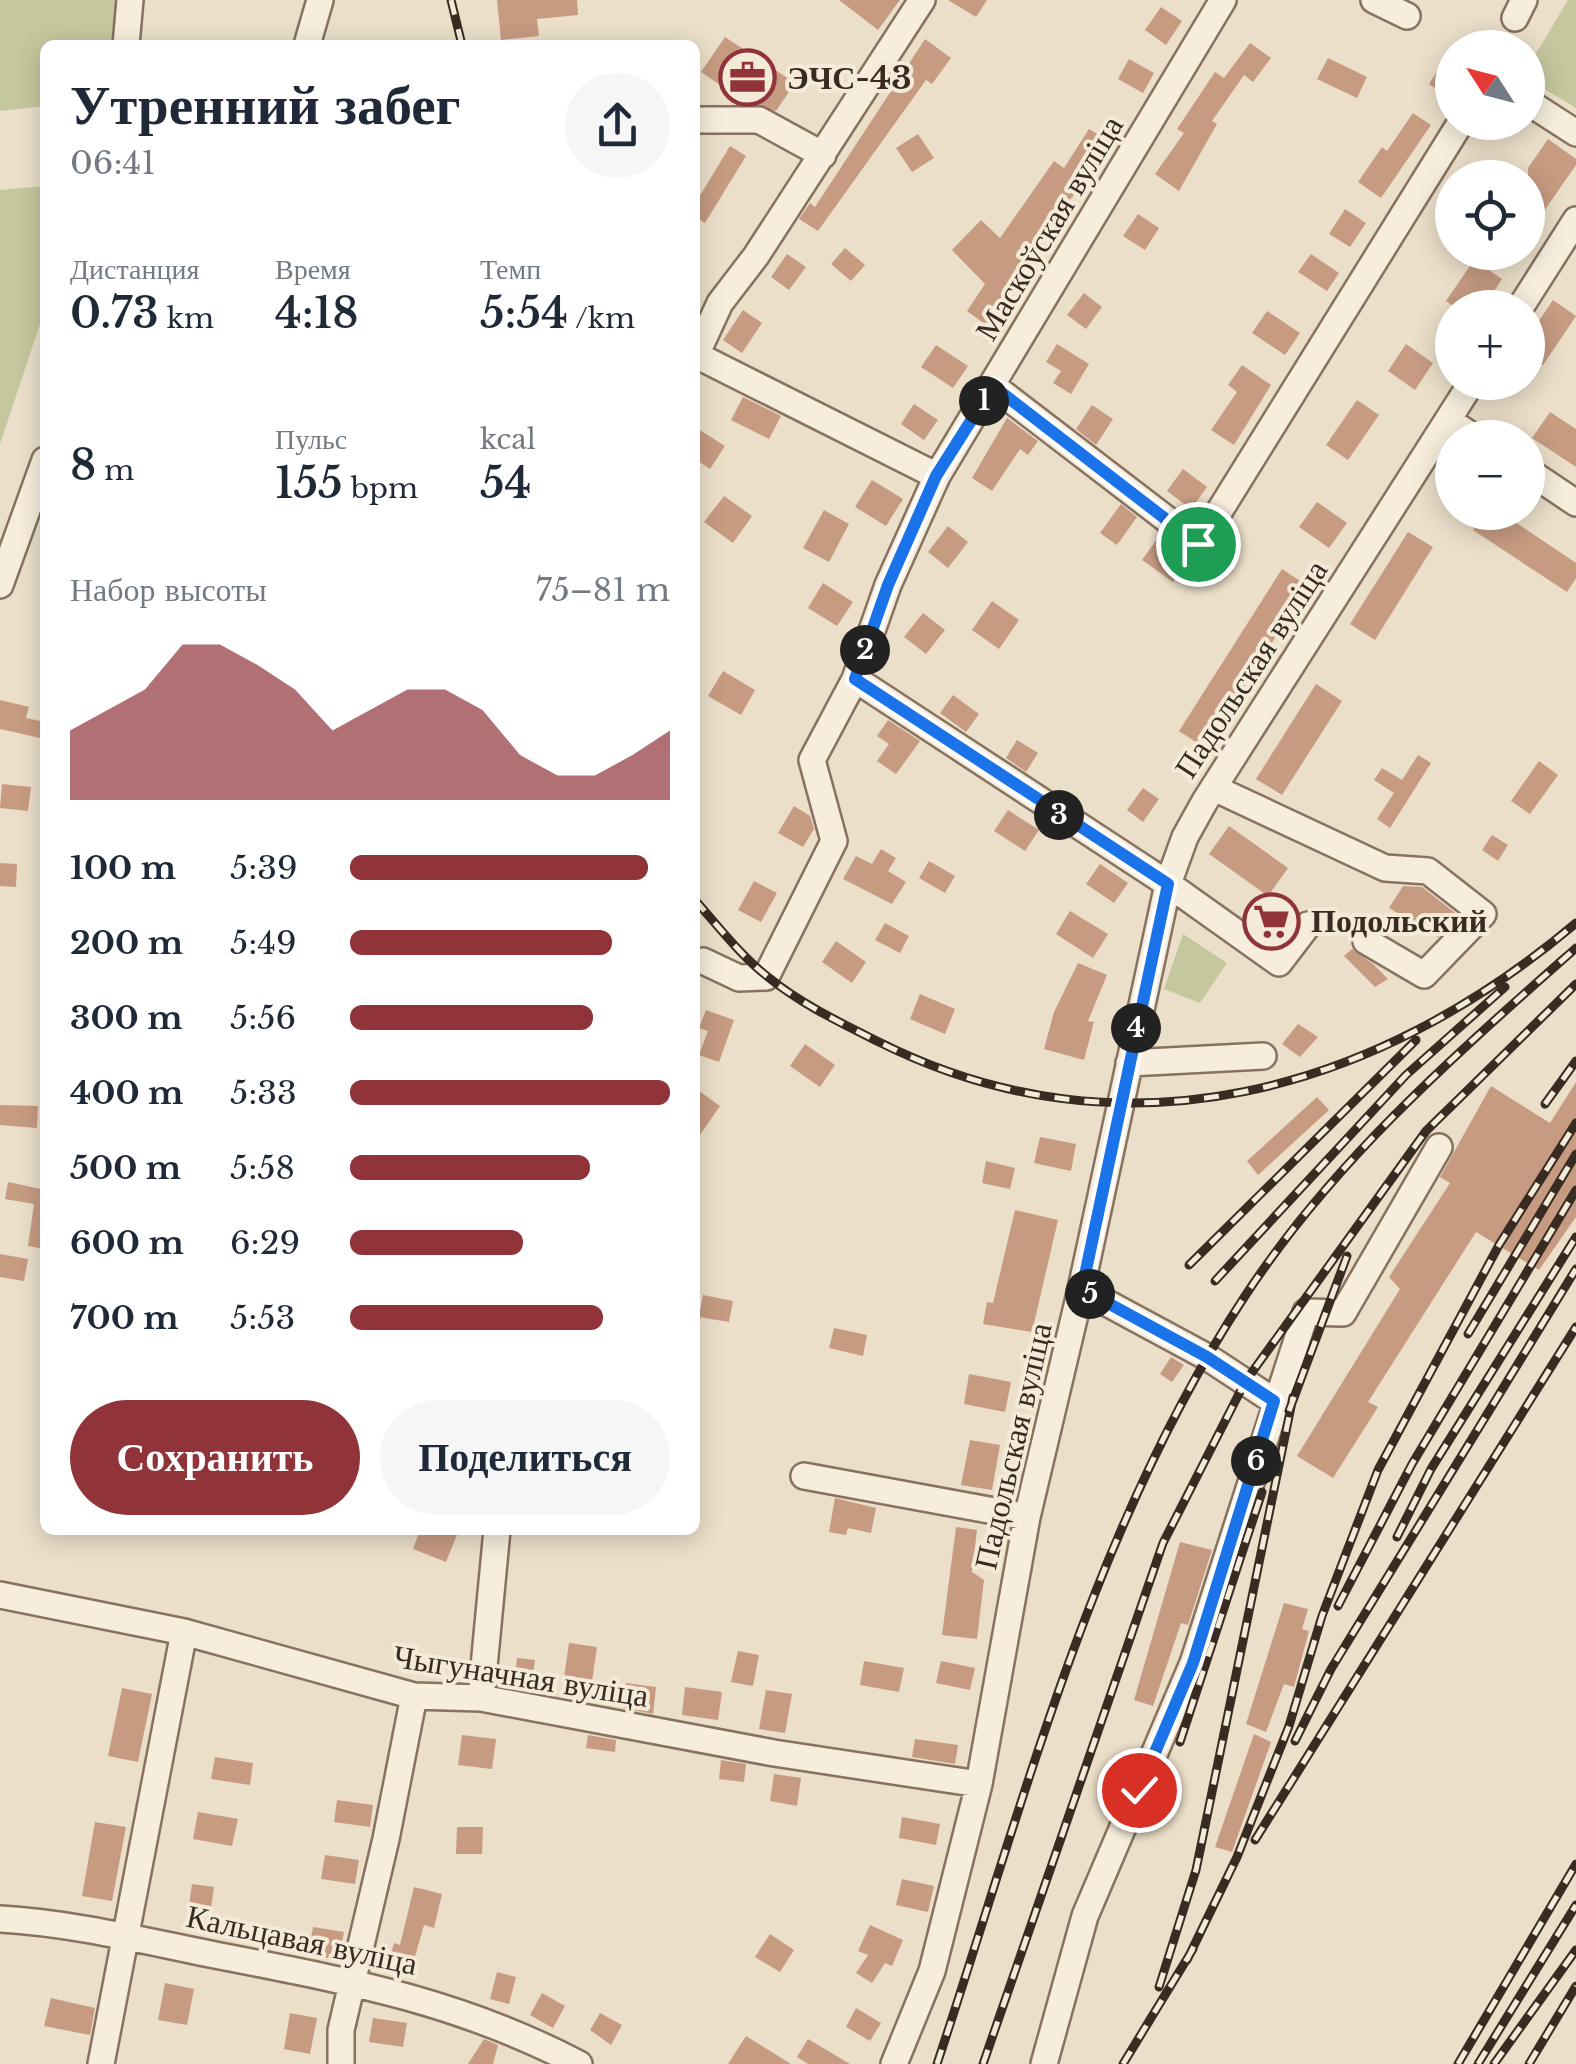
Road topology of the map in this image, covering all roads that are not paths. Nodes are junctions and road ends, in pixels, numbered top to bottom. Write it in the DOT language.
graph roads {
  1 [pos="130,0"];
  2 [pos="320,0"];
  3 [pos="922,0"];
  4 [pos="1223,0"];
  5 [pos="1374,0"];
  6 [pos="1408,16"];
  7 [pos="126,40"];
  8 [pos="308,40"];
  9 [pos="1545,113"];
  10 [pos="700,120"];
  11 [pos="1576,133"];
  12 [pos="1450,140"];
  13 [pos="823,155"];
  14 [pos="1576,220"];
  15 [pos="1531,290"];
  16 [pos="700,345"];
  17 [pos="700,358"];
  18 [pos="993,386"];
  19 [pos="1461,400"];
  20 [pos="1448,420"];
  21 [pos="1435,440"];
  22 [pos="40,474"];
  23 [pos="936,476"];
  24 [pos="1545,482"];
  25 [pos="1576,502"];
  26 [pos="0,585"];
  27 [pos="855,679"];
  28 [pos="1214,788"];
  29 [pos="1168,884"];
  30 [pos="1308,926"];
  31 [pos="1366,941"];
  32 [pos="700,956"];
  33 [pos="1262,1056"];
  34 [pos="1129,1062"];
  35 [pos="1439,1147"];
  36 [pos="1082,1289"];
  37 [pos="1274,1401"];
  38 [pos="804,1476"];
  39 [pos="1027,1518"];
  40 [pos="497,1535"];
  41 [pos="0,1595"];
  42 [pos="184,1632"];
  43 [pos="414,1696"];
  44 [pos="481,1698"];
  45 [pos="979,1784"];
  46 [pos="0,1919"];
  47 [pos="123,1936"];
  48 [pos="353,1982"];
  49 [pos="101,2064"];
  50 [pos="341,2064"];
  51 [pos="579,2064"];
  52 [pos="894,2064"];
  53 [pos="1044,2064"];
  1 -- 7 [label="street"];
  2 -- 8 [label="street"];
  3 -- 13 [label="street"];
  4 -- 18 [label="street, Маскоўская вуліца"];
  5 -- 6 [label="street"];
  9 -- 11 [label="street"];
  10 -- 13 [label="street"];
  12 -- 18 [label="street"];
  13 -- 16 [label="street"];
  14 -- 15 [label="street"];
  17 -- 23 [label="street"];
  18 -- 23 [label="street, Маскоўская вуліца"];
  19 -- 20 [label="street, Падольская вуліца"];
  21 -- 28 [label="street, Падольская вуліца"];
  22 -- 26 [label="street"];
  23 -- 27 [label="street, Маскоўская вуліца"];
  24 -- 25 [label="street"];
  27 -- 29 [label="street"];
  27 -- 32 [label="street, Маскоўская вуліца"];
  28 -- 29 [label="street, Падольская вуліца"];
  28 -- 31 [label="street"];
  29 -- 30 [label="street"];
  29 -- 34 [label="street, Падольская вуліца"];
  33 -- 34 [label="street"];
  34 -- 36 [label="street, Падольская вуліца"];
  35 -- 37 [label="street"];
  36 -- 37 [label="street"];
  36 -- 39 [label="street, Падольская вуліца"];
  37 -- 53 [label="street"];
  38 -- 39 [label="street"];
  39 -- 45 [label="street, Падольская вуліца"];
  40 -- 44 [label="street"];
  41 -- 42 [label="street, Чыгуначная вуліца"];
  42 -- 43 [label="street, Чыгуначная вуліца"];
  42 -- 47 [label="street"];
  43 -- 44 [label="street, Чыгуначная вуліца"];
  43 -- 48 [label="street"];
  44 -- 45 [label="street, Чыгуначная вуліца"];
  45 -- 52 [label="street, Падольская вуліца"];
  46 -- 47 [label="street, Кальцавая вуліца"];
  47 -- 48 [label="street, Кальцавая вуліца"];
  47 -- 49 [label="street"];
  48 -- 50 [label="street"];
  48 -- 51 [label="street, Кальцавая вуліца"];
}
